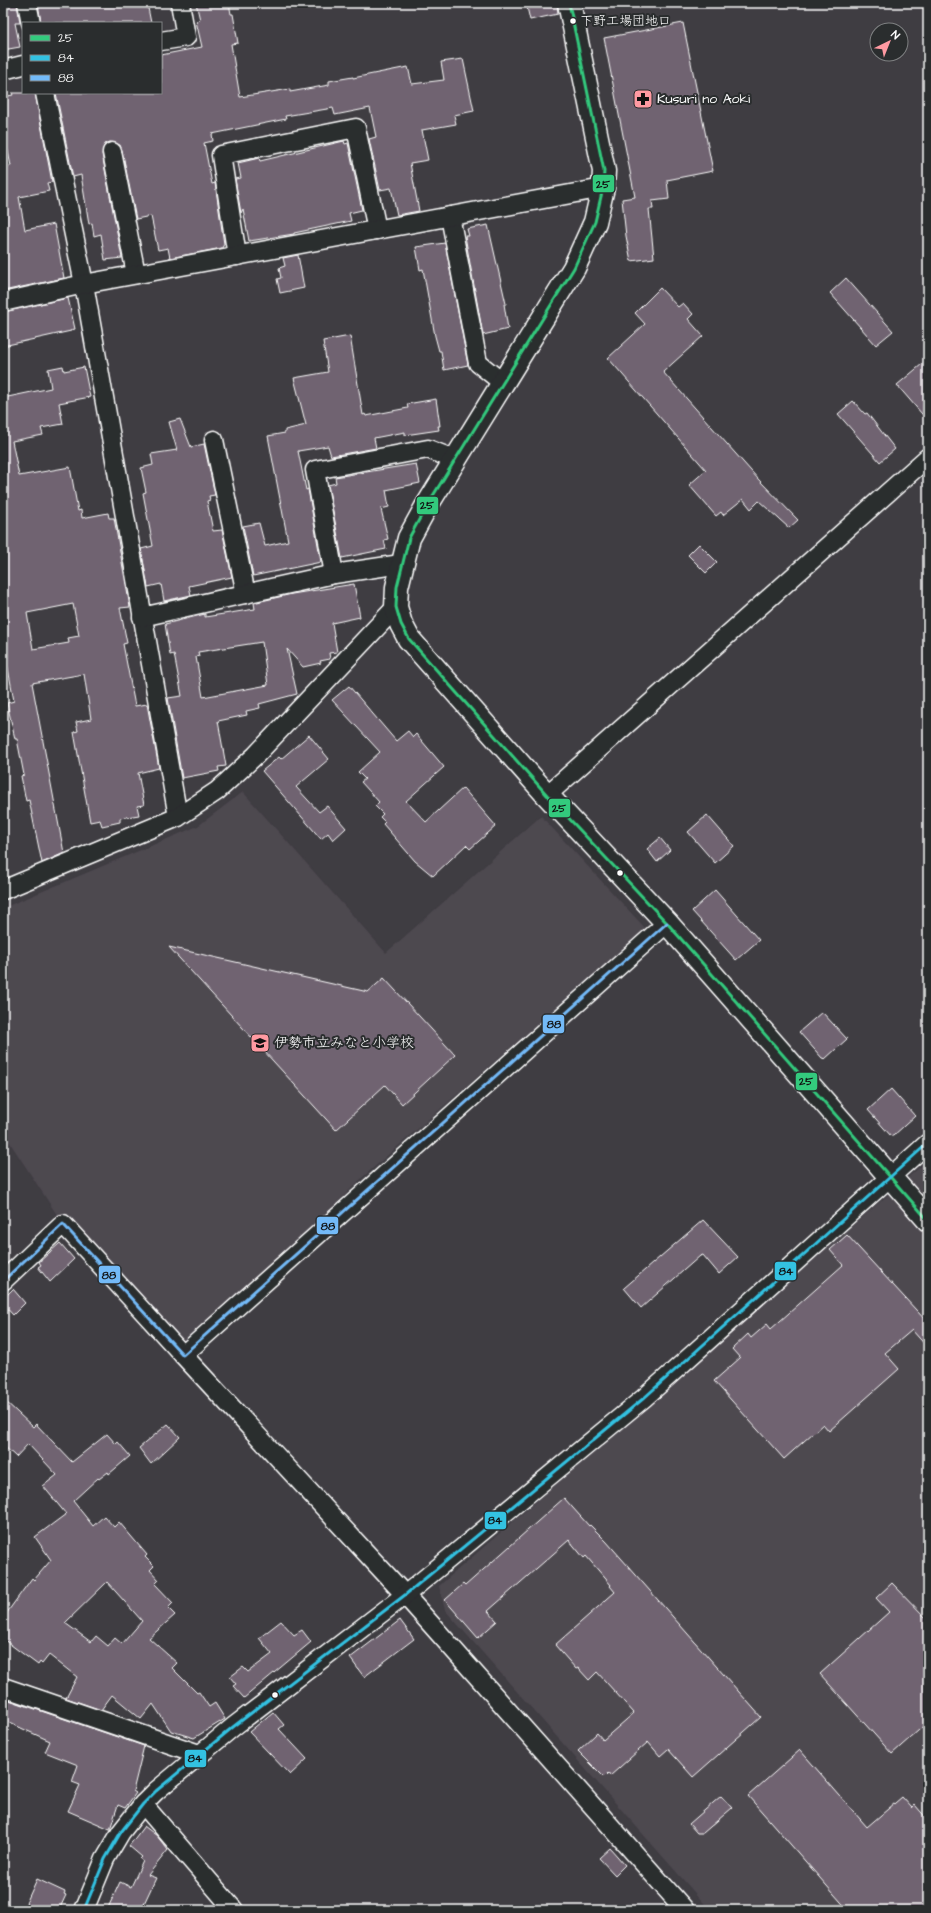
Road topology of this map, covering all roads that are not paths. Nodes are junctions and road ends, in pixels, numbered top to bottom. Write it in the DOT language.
graph roads {
  1 [pos="27,3"];
  2 [pos="180,3"];
  3 [pos="569,3"];
  4 [pos="31,22"];
  5 [pos="162,41"];
  6 [pos="22,65"];
  7 [pos="3,70"];
  8 [pos="46,94"];
  9 [pos="112,152"];
  10 [pos="602,188"];
  11 [pos="450,216"];
  12 [pos="377,230"];
  13 [pos="237,256"];
  14 [pos="136,274"];
  15 [pos="84,284"];
  16 [pos="3,302"];
  17 [pos="503,383"];
  18 [pos="214,440"];
  19 [pos="928,457"];
  20 [pos="456,460"];
  21 [pos="401,564"];
  22 [pos="334,574"];
  23 [pos="246,594"];
  24 [pos="396,607"];
  25 [pos="142,617"];
  26 [pos="547,795"];
  27 [pos="178,817"];
  28 [pos="3,890"];
  29 [pos="667,924"];
  30 [pos="928,1143"];
  31 [pos="890,1177"];
  32 [pos="928,1220"];
  33 [pos="3,1281"];
  34 [pos="183,1355"];
  35 [pos="406,1594"];
  36 [pos="3,1687"];
  37 [pos="198,1754"];
  38 [pos="143,1804"];
  39 [pos="84,1910"];
  40 [pos="234,1910"];
  41 [pos="685,1910"];
  1 -- 4 [label="street"];
  2 -- 5 [label="street"];
  3 -- 10 [label="street"];
  6 -- 7 [label="street"];
  8 -- 15 [label="street"];
  9 -- 14 [label="street"];
  10 -- 11 [label="street"];
  10 -- 17 [label="street"];
  11 -- 12 [label="street"];
  11 -- 17 [label="street"];
  12 -- 13 [label="street"];
  12 -- 13 [label="street"];
  13 -- 14 [label="street"];
  14 -- 15 [label="street"];
  15 -- 16 [label="street"];
  15 -- 25 [label="street"];
  17 -- 20 [label="street"];
  18 -- 23 [label="street"];
  19 -- 26 [label="street"];
  20 -- 21 [label="street"];
  20 -- 22 [label="street"];
  21 -- 22 [label="street"];
  21 -- 24 [label="street"];
  22 -- 23 [label="street"];
  23 -- 25 [label="street"];
  24 -- 26 [label="street"];
  24 -- 27 [label="street"];
  25 -- 27 [label="street"];
  26 -- 29 [label="street"];
  27 -- 28 [label="street"];
  29 -- 31 [label="street"];
  29 -- 34 [label="street"];
  30 -- 31 [label="street"];
  31 -- 32 [label="street"];
  31 -- 35 [label="street"];
  33 -- 34 [label="street"];
  34 -- 35 [label="street"];
  35 -- 37 [label="street"];
  35 -- 41 [label="street"];
  36 -- 37 [label="street"];
  37 -- 38 [label="street"];
  38 -- 39 [label="street"];
  38 -- 40 [label="street"];
}
